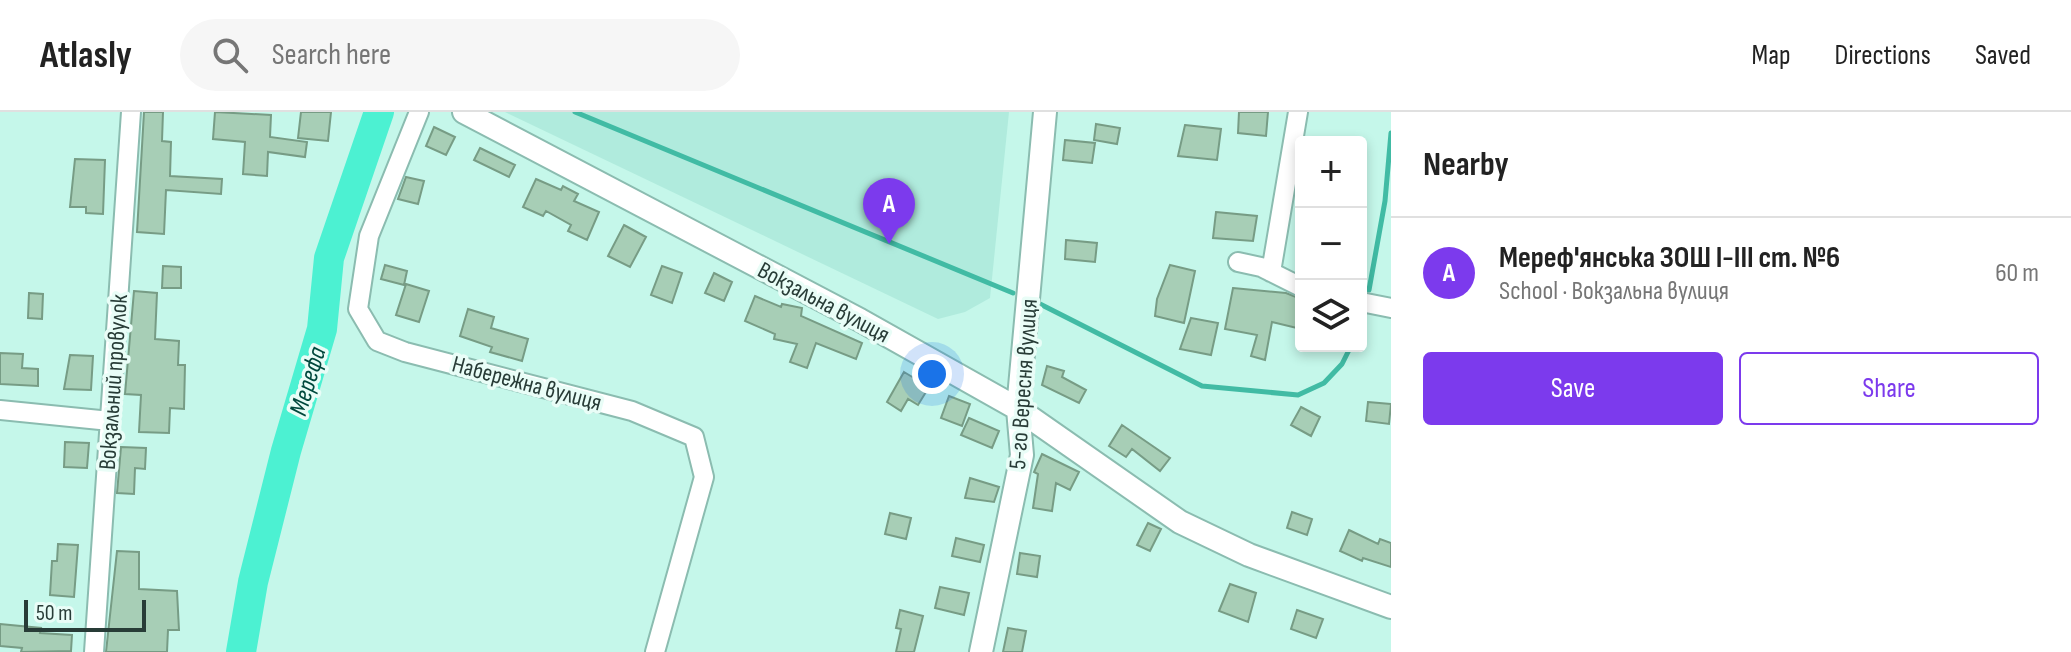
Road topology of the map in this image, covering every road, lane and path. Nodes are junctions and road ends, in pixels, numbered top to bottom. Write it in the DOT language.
graph roads {
  1 [pos="131,112"];
  2 [pos="419,112"];
  3 [pos="464,112"];
  4 [pos="1045,112"];
  5 [pos="1298,112"];
  6 [pos="1238,262"];
  7 [pos="1271,272"];
  8 [pos="1295,284"];
  9 [pos="1367,303"];
  10 [pos="1391,308"];
  11 [pos="1018,409"];
  12 [pos="0,410"];
  13 [pos="110,421"];
  14 [pos="1391,607"];
  15 [pos="94,652"];
  16 [pos="655,652"];
  17 [pos="981,652"];
  1 -- 13 [label="street, Вокзальний провулок"];
  2 -- 16 [label="street, Набережна вулиця"];
  3 -- 11 [label="street, Вокзальна вулиця"];
  4 -- 11 [label="street, 5-го Вересня вулиця"];
  5 -- 7 [label="street"];
  6 -- 7 [label="street"];
  7 -- 8 [label="street"];
  9 -- 10 [label="street"];
  11 -- 14 [label="street, Вокзальна вулиця"];
  11 -- 17 [label="street, 5-го Вересня вулиця"];
  12 -- 13 [label="street"];
  13 -- 15 [label="street, Вокзальний провулок"];
}
